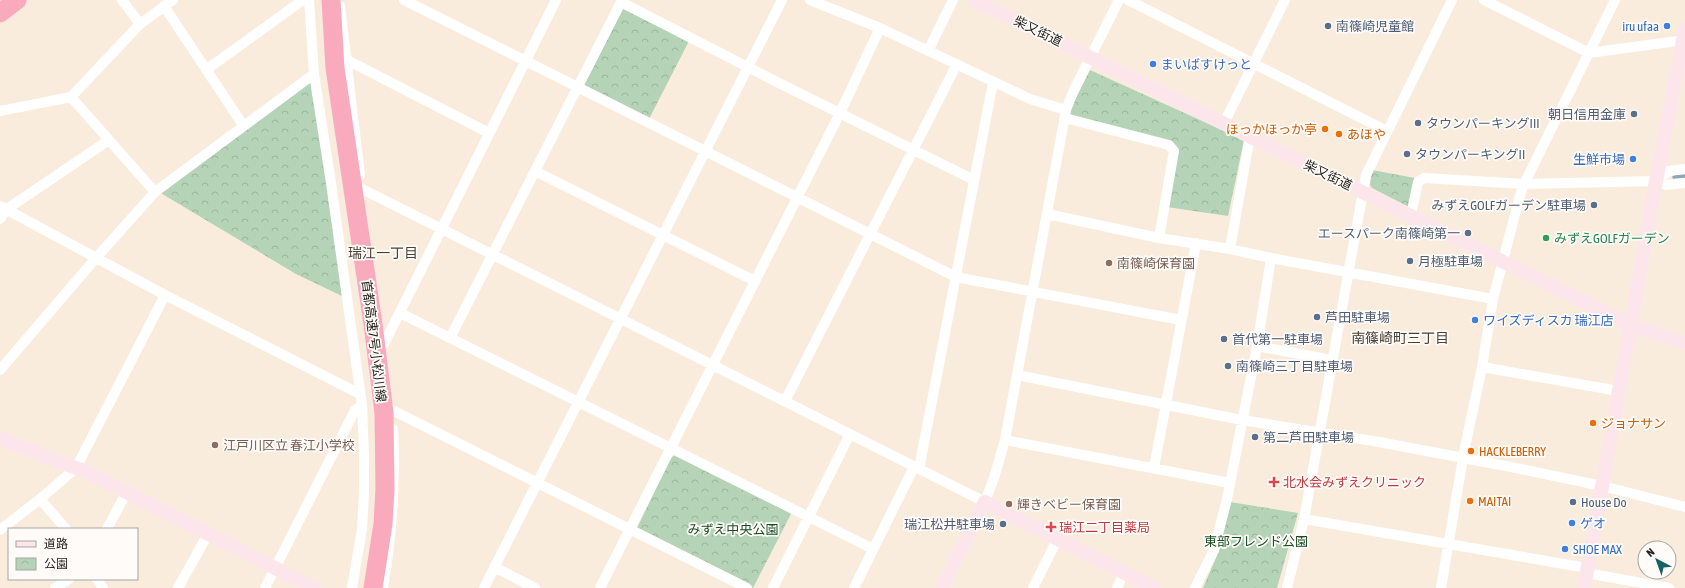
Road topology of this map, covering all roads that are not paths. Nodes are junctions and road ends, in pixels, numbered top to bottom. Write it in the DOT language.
graph roads {
  1 [pos="17,0"];
  2 [pos="122,0"];
  3 [pos="303,0"];
  4 [pos="309,0"];
  5 [pos="318,0"];
  6 [pos="331,0"];
  7 [pos="340,0"];
  8 [pos="404,0"];
  9 [pos="556,0"];
  10 [pos="782,0"];
  11 [pos="810,0"];
  12 [pos="953,0"];
  13 [pos="974,0"];
  14 [pos="1119,0"];
  15 [pos="1128,0"];
  16 [pos="1285,0"];
  17 [pos="1452,0"];
  18 [pos="1484,0"];
  19 [pos="1615,0"];
  20 [pos="621,1"];
  21 [pos="168,3"];
  22 [pos="0,13"];
  23 [pos="140,24"];
  24 [pos="880,28"];
  25 [pos="1684,36"];
  26 [pos="928,51"];
  27 [pos="1589,53"];
  28 [pos="1090,57"];
  29 [pos="347,60"];
  30 [pos="525,61"];
  31 [pos="1254,63"];
  32 [pos="957,64"];
  33 [pos="749,66"];
  34 [pos="206,70"];
  35 [pos="314,74"];
  36 [pos="993,82"];
  37 [pos="577,87"];
  38 [pos="71,98"];
  39 [pos="0,111"];
  40 [pos="840,112"];
  41 [pos="1066,114"];
  42 [pos="1224,123"];
  43 [pos="243,124"];
  44 [pos="1387,131"];
  45 [pos="489,134"];
  46 [pos="1250,136"];
  47 [pos="109,140"];
  48 [pos="913,150"];
  49 [pos="705,152"];
  50 [pos="1685,169"];
  51 [pos="535,171"];
  52 [pos="974,180"];
  53 [pos="1656,181"];
  54 [pos="1685,183"];
  55 [pos="1524,184"];
  56 [pos="362,189"];
  57 [pos="155,192"];
  58 [pos="1364,192"];
  59 [pos="798,198"];
  60 [pos="3,208"];
  61 [pos="1047,214"];
  62 [pos="1411,215"];
  63 [pos="0,219"];
  64 [pos="442,229"];
  65 [pos="870,234"];
  66 [pos="663,235"];
  67 [pos="1159,238"];
  68 [pos="1196,243"];
  69 [pos="1230,249"];
  70 [pos="493,255"];
  71 [pos="96,258"];
  72 [pos="1271,258"];
  73 [pos="1502,261"];
  74 [pos="1349,271"];
  75 [pos="956,277"];
  76 [pos="755,281"];
  77 [pos="1032,291"];
  78 [pos="165,295"];
  79 [pos="1493,299"];
  80 [pos="400,313"];
  81 [pos="620,319"];
  82 [pos="1182,320"];
  83 [pos="1631,324"];
  84 [pos="450,338"];
  85 [pos="1685,343"];
  86 [pos="384,344"];
  87 [pos="1257,346"];
  88 [pos="1332,360"];
  89 [pos="713,366"];
  90 [pos="1482,367"];
  91 [pos="0,370"];
  92 [pos="1017,375"];
  93 [pos="1619,391"];
  94 [pos="360,394"];
  95 [pos="785,401"];
  96 [pos="578,402"];
  97 [pos="1166,404"];
  98 [pos="362,405"];
  99 [pos="392,410"];
  100 [pos="1242,420"];
  101 [pos="1319,432"];
  102 [pos="850,434"];
  103 [pos="0,438"];
  104 [pos="1004,440"];
  105 [pos="671,448"];
  106 [pos="1463,459"];
  107 [pos="76,468"];
  108 [pos="917,468"];
  109 [pos="1154,468"];
  110 [pos="537,483"];
  111 [pos="1230,483"];
  112 [pos="1602,486"];
  113 [pos="126,493"];
  114 [pos="40,499"];
  115 [pos="985,502"];
  116 [pos="1685,507"];
  117 [pos="809,517"];
  118 [pos="1304,519"];
  119 [pos="65,528"];
  120 [pos="108,528"];
  121 [pos="0,530"];
  122 [pos="630,530"];
  123 [pos="208,534"];
  124 [pos="1057,540"];
  125 [pos="1449,545"];
  126 [pos="873,549"];
  127 [pos="494,567"];
  128 [pos="275,568"];
  129 [pos="1587,571"];
  130 [pos="1124,573"];
  131 [pos="67,580"];
  132 [pos="55,588"];
  133 [pos="178,588"];
  134 [pos="265,588"];
  135 [pos="314,588"];
  136 [pos="352,588"];
  137 [pos="360,588"];
  138 [pos="373,588"];
  139 [pos="383,588"];
  140 [pos="484,588"];
  141 [pos="535,588"];
  142 [pos="600,588"];
  143 [pos="747,588"];
  144 [pos="773,588"];
  145 [pos="854,588"];
  146 [pos="942,588"];
  147 [pos="1033,588"];
  148 [pos="1117,588"];
  149 [pos="1154,588"];
  150 [pos="1195,588"];
  151 [pos="1286,588"];
  152 [pos="1441,588"];
  153 [pos="1584,588"];
  154 [pos="1669,588"];
  1 -- 22 [label="highway"];
  2 -- 23 [label="street"];
  3 -- 34 [label="street"];
  4 -- 35 [label="street"];
  5 -- 137 [label="highway, 首都高速7号小松川線"];
  6 -- 138 [label="highway, 首都高速7号小松川線"];
  7 -- 29 [label="street"];
  8 -- 30 [label="street"];
  9 -- 30 [label="street"];
  10 -- 33 [label="street"];
  11 -- 24 [label="street"];
  12 -- 26 [label="street"];
  13 -- 28 [label="street, 柴又街道"];
  14 -- 28 [label="street"];
  15 -- 31 [label="street"];
  16 -- 31 [label="street"];
  17 -- 44 [label="street"];
  18 -- 27 [label="street"];
  19 -- 27 [label="street"];
  20 -- 33 [label="street"];
  20 -- 37 [label="street"];
  21 -- 23 [label="street"];
  21 -- 34 [label="street"];
  23 -- 38 [label="street"];
  24 -- 26 [label="street"];
  24 -- 40 [label="street"];
  25 -- 27 [label="street"];
  25 -- 53 [label="street"];
  26 -- 32 [label="street"];
  27 -- 55 [label="street"];
  28 -- 41 [label="street"];
  28 -- 42 [label="street, 柴又街道"];
  29 -- 45 [label="street"];
  29 -- 56 [label="street"];
  30 -- 37 [label="street"];
  30 -- 45 [label="street"];
  31 -- 42 [label="street"];
  31 -- 44 [label="street"];
  32 -- 36 [label="street"];
  32 -- 48 [label="street"];
  33 -- 40 [label="street"];
  33 -- 49 [label="street"];
  34 -- 43 [label="street"];
  35 -- 43 [label="street"];
  35 -- 94 [label="street"];
  36 -- 41 [label="street"];
  36 -- 52 [label="street"];
  37 -- 49 [label="street"];
  37 -- 51 [label="street"];
  38 -- 39 [label="street"];
  38 -- 47 [label="street"];
  40 -- 48 [label="street"];
  40 -- 59 [label="street"];
  41 -- 61 [label="street"];
  41 -- 67 [label="street"];
  42 -- 46 [label="street, 柴又街道"];
  43 -- 57 [label="street"];
  44 -- 58 [label="street"];
  45 -- 64 [label="street"];
  46 -- 58 [label="street, 柴又街道"];
  46 -- 69 [label="street"];
  47 -- 57 [label="street"];
  47 -- 60 [label="street"];
  48 -- 52 [label="street"];
  48 -- 65 [label="street"];
  49 -- 59 [label="street"];
  49 -- 66 [label="street"];
  50 -- 53 [label="street"];
  51 -- 66 [label="street"];
  51 -- 70 [label="street"];
  52 -- 75 [label="street"];
  53 -- 54 [label="street"];
  53 -- 55 [label="street"];
  53 -- 83 [label="street"];
  55 -- 62 [label="street"];
  55 -- 73 [label="street"];
  56 -- 64 [label="street"];
  56 -- 86 [label="street"];
  57 -- 71 [label="street"];
  58 -- 62 [label="street, 柴又街道"];
  58 -- 74 [label="street"];
  59 -- 65 [label="street"];
  59 -- 76 [label="street"];
  60 -- 63 [label="street"];
  60 -- 71 [label="street"];
  61 -- 67 [label="street"];
  61 -- 77 [label="street"];
  62 -- 73 [label="street, 柴又街道"];
  64 -- 70 [label="street"];
  64 -- 80 [label="street"];
  65 -- 75 [label="street"];
  65 -- 95 [label="street"];
  66 -- 76 [label="street"];
  66 -- 81 [label="street"];
  67 -- 68 [label="street"];
  68 -- 69 [label="street"];
  68 -- 82 [label="street"];
  69 -- 72 [label="street"];
  70 -- 81 [label="street"];
  70 -- 84 [label="street"];
  71 -- 78 [label="street"];
  71 -- 91 [label="street"];
  72 -- 74 [label="street"];
  72 -- 87 [label="street"];
  73 -- 79 [label="street"];
  73 -- 83 [label="street, 柴又街道"];
  74 -- 79 [label="street"];
  74 -- 88 [label="street"];
  75 -- 77 [label="street"];
  75 -- 108 [label="street"];
  76 -- 89 [label="street"];
  77 -- 82 [label="street"];
  77 -- 92 [label="street"];
  78 -- 94 [label="street"];
  78 -- 107 [label="street"];
  79 -- 90 [label="street"];
  80 -- 84 [label="street"];
  80 -- 86 [label="street"];
  81 -- 89 [label="street"];
  81 -- 96 [label="street"];
  82 -- 97 [label="street"];
  83 -- 85 [label="street, 柴又街道"];
  83 -- 93 [label="street"];
  84 -- 96 [label="street"];
  86 -- 99 [label="street"];
  87 -- 88 [label="street"];
  87 -- 100 [label="street"];
  88 -- 101 [label="street"];
  89 -- 95 [label="street"];
  89 -- 105 [label="street"];
  90 -- 93 [label="street"];
  90 -- 106 [label="street"];
  92 -- 97 [label="street"];
  92 -- 104 [label="street"];
  93 -- 112 [label="street"];
  94 -- 98 [label="street"];
  95 -- 102 [label="street"];
  96 -- 105 [label="street"];
  96 -- 110 [label="street"];
  97 -- 100 [label="street"];
  97 -- 109 [label="street"];
  98 -- 128 [label="street"];
  98 -- 136 [label="street"];
  99 -- 110 [label="street"];
  99 -- 139 [label="street"];
  100 -- 101 [label="street"];
  100 -- 111 [label="street"];
  101 -- 106 [label="street"];
  101 -- 118 [label="street"];
  102 -- 108 [label="street"];
  102 -- 117 [label="street"];
  103 -- 107 [label="street"];
  104 -- 109 [label="street"];
  104 -- 115 [label="street"];
  105 -- 117 [label="street"];
  105 -- 122 [label="street"];
  106 -- 112 [label="street"];
  106 -- 125 [label="street"];
  107 -- 113 [label="street"];
  107 -- 114 [label="street"];
  108 -- 115 [label="street"];
  108 -- 126 [label="street"];
  109 -- 111 [label="street"];
  110 -- 122 [label="street"];
  110 -- 127 [label="street"];
  111 -- 150 [label="street"];
  112 -- 116 [label="street"];
  112 -- 129 [label="street"];
  113 -- 120 [label="street"];
  113 -- 123 [label="street"];
  114 -- 119 [label="street"];
  114 -- 121 [label="street"];
  115 -- 124 [label="street"];
  115 -- 146 [label="street"];
  117 -- 126 [label="street"];
  117 -- 144 [label="street"];
  118 -- 125 [label="street"];
  118 -- 151 [label="street"];
  122 -- 142 [label="street"];
  122 -- 143 [label="street"];
  123 -- 128 [label="street"];
  123 -- 133 [label="street"];
  124 -- 130 [label="street"];
  124 -- 147 [label="street"];
  125 -- 129 [label="street"];
  125 -- 152 [label="street"];
  126 -- 145 [label="street"];
  127 -- 140 [label="street"];
  127 -- 141 [label="street"];
  128 -- 134 [label="street"];
  128 -- 135 [label="street"];
  129 -- 153 [label="street"];
  129 -- 154 [label="street"];
  130 -- 148 [label="street"];
  130 -- 149 [label="street"];
  131 -- 132 [label="street"];
}
